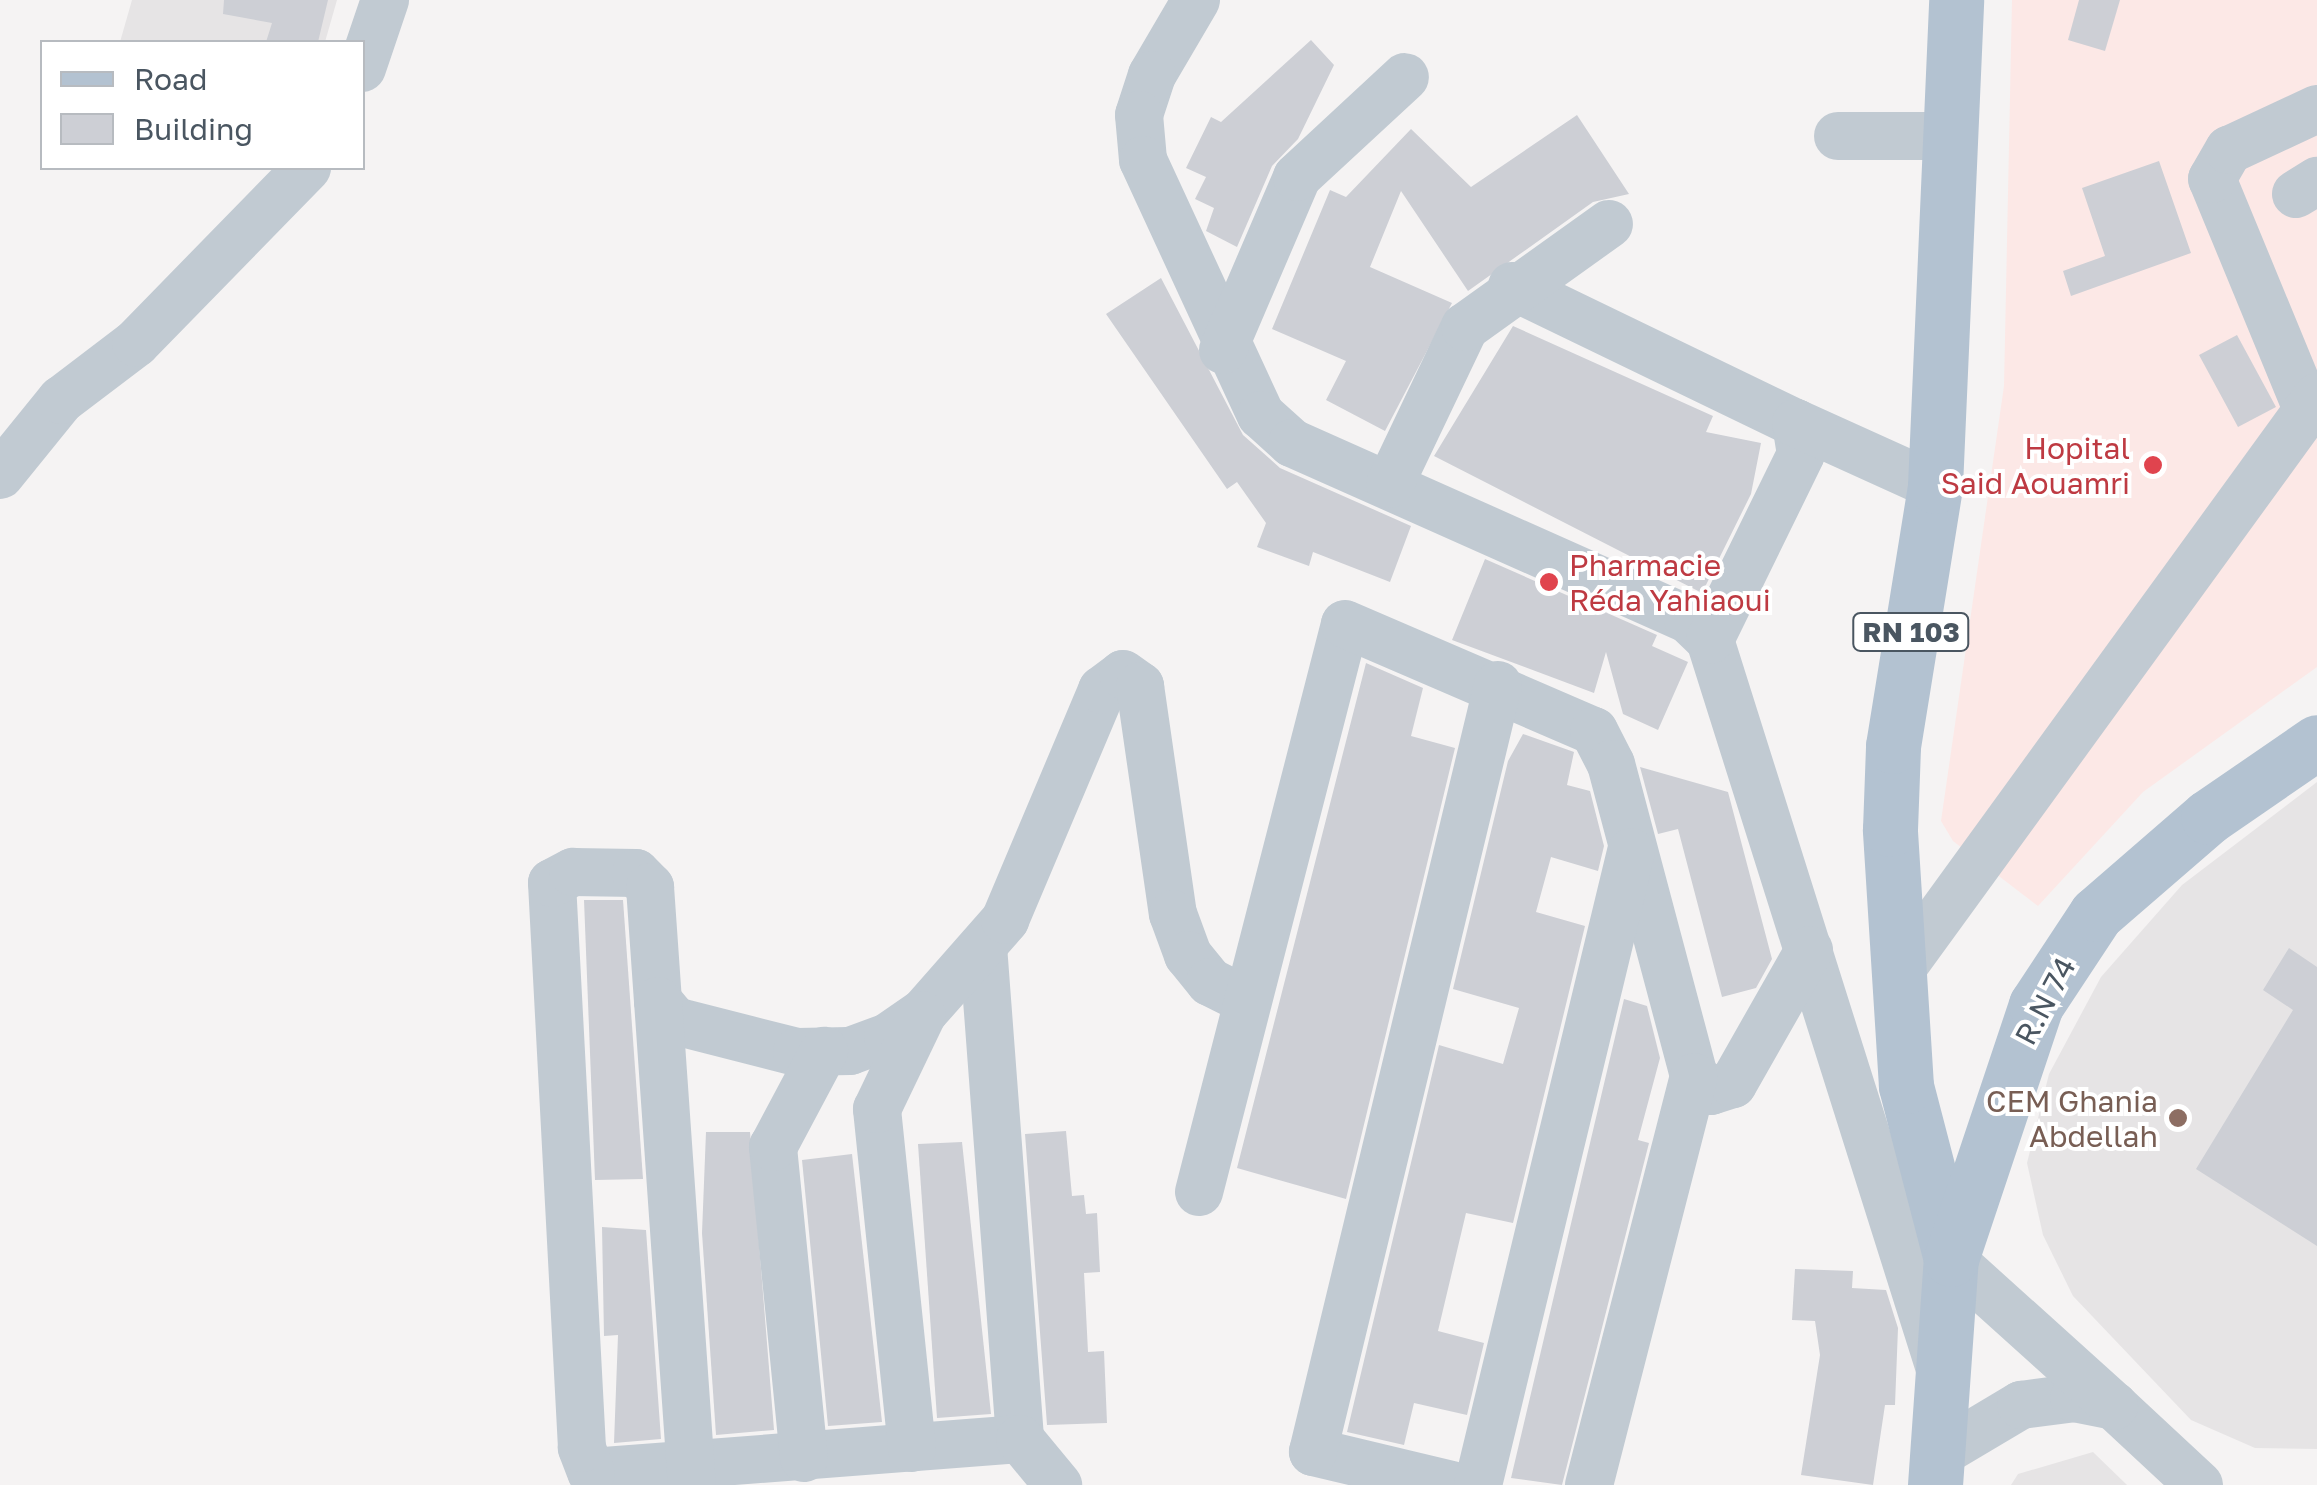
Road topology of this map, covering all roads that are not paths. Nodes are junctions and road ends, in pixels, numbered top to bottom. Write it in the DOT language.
graph roads {
  1 [pos="385,0"];
  2 [pos="1196,0"];
  3 [pos="1956,0"];
  4 [pos="365,59"];
  5 [pos="1405,77"];
  6 [pos="2317,109"];
  7 [pos="1838,136"];
  8 [pos="1950,136"];
  9 [pos="306,170"];
  10 [pos="1609,224"];
  11 [pos="1512,286"];
  12 [pos="1224,350"];
  13 [pos="2312,403"];
  14 [pos="1796,422"];
  15 [pos="0,475"];
  16 [pos="1390,484"];
  17 [pos="1936,486"];
  18 [pos="1710,640"];
  19 [pos="1498,685"];
  20 [pos="2317,742"];
  21 [pos="1632,845"];
  22 [pos="984,946"];
  23 [pos="1809,950"];
  24 [pos="1897,975"];
  25 [pos="1246,1000"];
  26 [pos="658,1002"];
  27 [pos="924,1012"];
  28 [pos="824,1051"];
  29 [pos="1694,1077"];
  30 [pos="1199,1192"];
  31 [pos="1951,1259"];
  32 [pos="1942,1378"];
  33 [pos="2114,1406"];
  34 [pos="1020,1439"];
  35 [pos="912,1448"];
  36 [pos="804,1458"];
  37 [pos="1309,1469"];
  38 [pos="1936,1470"];
  39 [pos="694,1476"];
  40 [pos="1058,1485"];
  41 [pos="1452,1485"];
  42 [pos="1478,1485"];
  43 [pos="1589,1485"];
  44 [pos="2199,1485"];
  1 -- 4 [label="street"];
  2 -- 12 [label="street"];
  3 -- 8 [label="main road, RN 103"];
  5 -- 12 [label="street"];
  6 -- 13 [label="street"];
  7 -- 8 [label="street"];
  8 -- 17 [label="main road, RN 103"];
  9 -- 15 [label="street"];
  10 -- 11 [label="street"];
  11 -- 14 [label="street"];
  11 -- 16 [label="street"];
  12 -- 16 [label="street"];
  13 -- 24 [label="street"];
  14 -- 17 [label="street"];
  14 -- 18 [label="street"];
  16 -- 18 [label="street"];
  17 -- 24 [label="main road, RN 103"];
  18 -- 23 [label="street"];
  19 -- 21 [label="street"];
  19 -- 25 [label="street"];
  19 -- 37 [label="street"];
  20 -- 31 [label="main road, R.N 74"];
  21 -- 29 [label="street"];
  21 -- 42 [label="street"];
  22 -- 25 [label="street"];
  22 -- 27 [label="street"];
  22 -- 34 [label="street"];
  23 -- 29 [label="street"];
  23 -- 32 [label="street"];
  24 -- 31 [label="main road, RN 103"];
  25 -- 30 [label="street"];
  26 -- 28 [label="street"];
  26 -- 39 [label="street"];
  26 -- 39 [label="street"];
  27 -- 28 [label="street"];
  27 -- 35 [label="street"];
  28 -- 36 [label="street"];
  29 -- 43 [label="street"];
  31 -- 32 [label="main road, R.N 74"];
  31 -- 33 [label="street"];
  32 -- 38 [label="main road, R.N 74"];
  33 -- 38 [label="street"];
  33 -- 44 [label="street"];
  34 -- 35 [label="street"];
  34 -- 40 [label="street"];
  35 -- 36 [label="street"];
  36 -- 39 [label="street"];
  37 -- 41 [label="street"];
}
